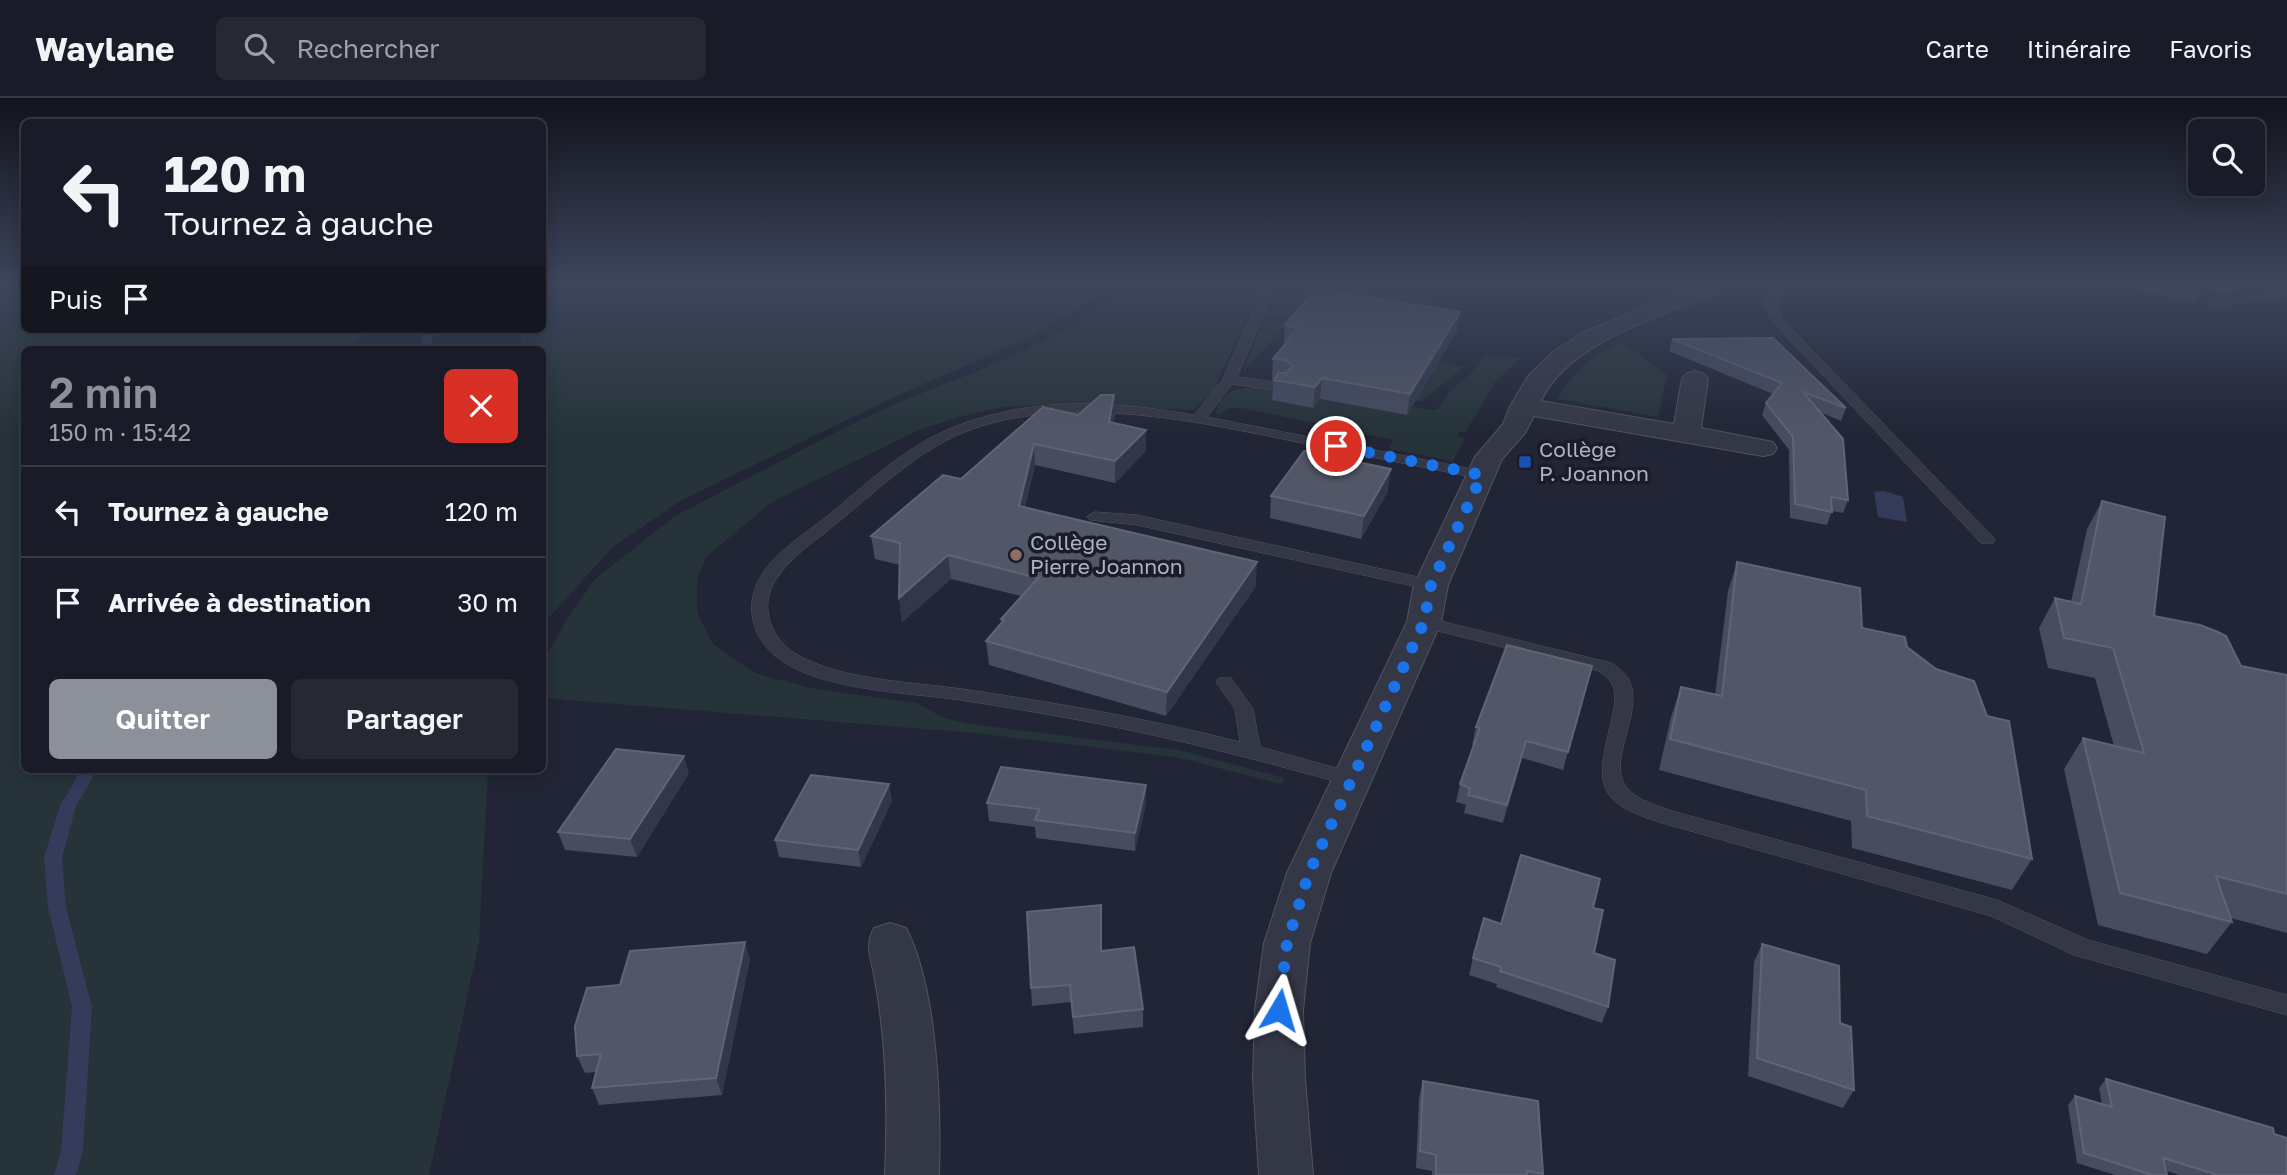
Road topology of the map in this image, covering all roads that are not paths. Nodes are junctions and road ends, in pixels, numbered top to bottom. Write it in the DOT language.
graph roads {
  1 [pos="1248,336"];
  2 [pos="1594,336"];
  3 [pos="1793,336"];
  4 [pos="1695,379"];
  5 [pos="1228,380"];
  6 [pos="1283,387"];
  7 [pos="1523,406"];
  8 [pos="1198,419"];
  9 [pos="1686,434"];
  10 [pos="1763,448"];
  11 [pos="1482,475"];
  12 [pos="1095,517"];
  13 [pos="1987,540"];
  14 [pos="1431,585"];
  15 [pos="1424,622"];
  16 [pos="1226,682"];
  17 [pos="1251,752"];
  18 [pos="1351,779"];
  19 [pos="890,942"];
  20 [pos="2287,1005"];
  21 [pos="912,1175"];
  22 [pos="1286,1175"];
  1 -- 5 [label="lane"];
  2 -- 7 [label="street"];
  3 -- 13 [label="lane"];
  4 -- 9 [label="street"];
  5 -- 6 [label="lane"];
  5 -- 8 [label="lane"];
  7 -- 9 [label="street"];
  7 -- 11 [label="street"];
  8 -- 11 [label="lane"];
  8 -- 17 [label="lane"];
  9 -- 10 [label="street"];
  11 -- 14 [label="street"];
  12 -- 14 [label="lane"];
  14 -- 15 [label="street"];
  15 -- 18 [label="street"];
  15 -- 20 [label="lane"];
  16 -- 17 [label="lane"];
  17 -- 18 [label="lane"];
  18 -- 22 [label="street"];
  19 -- 21 [label="street"];
}
